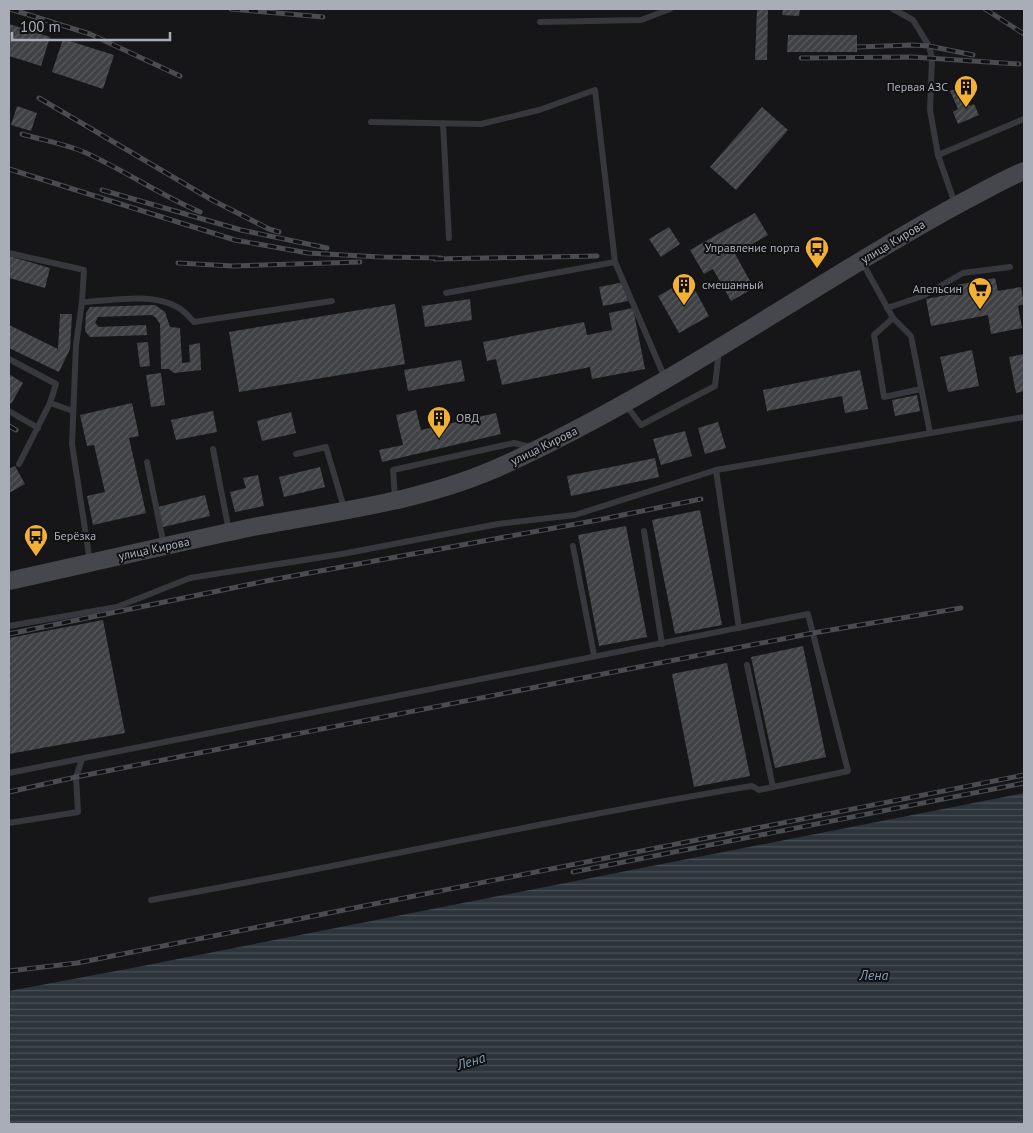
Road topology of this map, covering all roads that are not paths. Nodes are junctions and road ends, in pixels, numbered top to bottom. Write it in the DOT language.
graph roads {
  1 [pos="670,9"];
  2 [pos="893,9"];
  3 [pos="540,22"];
  4 [pos="1024,119"];
  5 [pos="371,122"];
  6 [pos="443,123"];
  7 [pos="938,155"];
  8 [pos="1024,171"];
  9 [pos="955,206"];
  10 [pos="449,238"];
  11 [pos="9,253"];
  12 [pos="861,260"];
  13 [pos="615,262"];
  14 [pos="1010,267"];
  15 [pos="446,293"];
  16 [pos="332,301"];
  17 [pos="82,302"];
  18 [pos="887,308"];
  19 [pos="893,318"];
  20 [pos="719,347"];
  21 [pos="9,358"];
  22 [pos="665,379"];
  23 [pos="921,389"];
  24 [pos="50,403"];
  25 [pos="624,403"];
  26 [pos="73,410"];
  27 [pos="9,411"];
  28 [pos="1024,417"];
  29 [pos="38,428"];
  30 [pos="930,433"];
  31 [pos="212,449"];
  32 [pos="538,449"];
  33 [pos="296,454"];
  34 [pos="147,462"];
  35 [pos="19,464"];
  36 [pos="716,470"];
  37 [pos="395,499"];
  38 [pos="344,510"];
  39 [pos="644,531"];
  40 [pos="229,533"];
  41 [pos="573,546"];
  42 [pos="165,547"];
  43 [pos="90,563"];
  44 [pos="9,581"];
  45 [pos="9,626"];
  46 [pos="738,628"];
  47 [pos="662,644"];
  48 [pos="594,655"];
  49 [pos="747,665"];
  50 [pos="82,759"];
  51 [pos="9,773"];
  52 [pos="773,787"];
  53 [pos="9,823"];
  54 [pos="151,900"];
  1 -- 3 [label="lane"];
  2 -- 7 [label="lane"];
  4 -- 7 [label="lane"];
  5 -- 6 [label="lane"];
  6 -- 10 [label="lane"];
  6 -- 13 [label="lane"];
  7 -- 9 [label="lane"];
  8 -- 9 [label="main road, улица Кирова"];
  9 -- 12 [label="main road, улица Кирова"];
  11 -- 17 [label="lane"];
  12 -- 18 [label="lane"];
  12 -- 20 [label="main road, улица Кирова"];
  13 -- 15 [label="lane"];
  13 -- 22 [label="lane"];
  14 -- 18 [label="lane"];
  16 -- 17 [label="lane"];
  17 -- 26 [label="lane"];
  18 -- 19 [label="lane"];
  19 -- 23 [label="lane"];
  19 -- 23 [label="lane"];
  20 -- 22 [label="main road, улица Кирова"];
  20 -- 25 [label="lane"];
  21 -- 24 [label="lane"];
  22 -- 25 [label="main road, улица Кирова"];
  23 -- 30 [label="lane"];
  24 -- 26 [label="lane"];
  24 -- 29 [label="lane"];
  25 -- 32 [label="main road, улица Кирова"];
  26 -- 43 [label="lane"];
  27 -- 29 [label="lane"];
  28 -- 30 [label="lane"];
  29 -- 35 [label="lane"];
  30 -- 36 [label="lane"];
  31 -- 40 [label="lane"];
  32 -- 37 [label="main road, улица Кирова"];
  32 -- 37 [label="lane"];
  33 -- 38 [label="lane"];
  34 -- 42 [label="lane"];
  36 -- 45 [label="lane"];
  36 -- 46 [label="lane"];
  37 -- 38 [label="main road, улица Кирова"];
  38 -- 40 [label="main road, улица Кирова"];
  39 -- 47 [label="lane"];
  40 -- 42 [label="main road, улица Кирова"];
  41 -- 48 [label="lane"];
  42 -- 43 [label="main road, улица Кирова"];
  43 -- 44 [label="main road, улица Кирова"];
  46 -- 47 [label="lane"];
  46 -- 52 [label="lane"];
  47 -- 48 [label="lane"];
  48 -- 50 [label="lane"];
  49 -- 52 [label="lane"];
  50 -- 51 [label="lane"];
  50 -- 53 [label="lane"];
  52 -- 54 [label="lane"];
}
